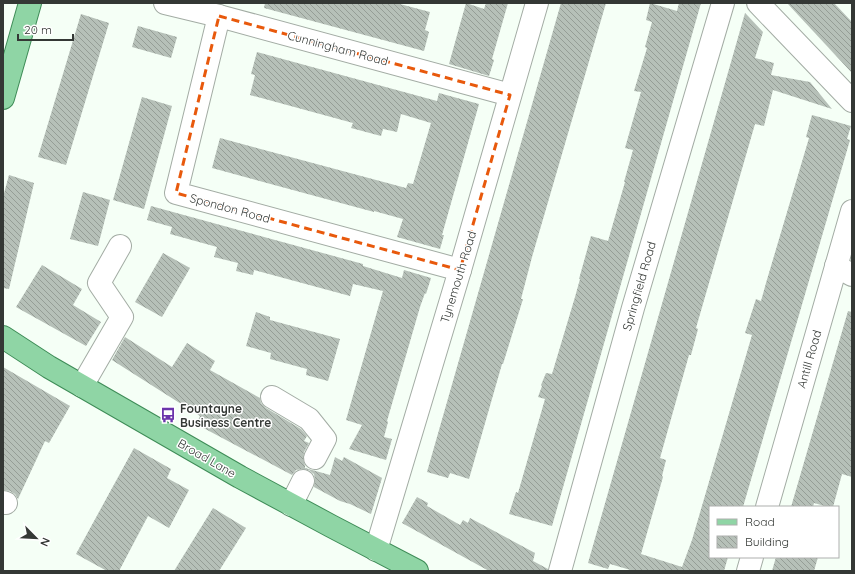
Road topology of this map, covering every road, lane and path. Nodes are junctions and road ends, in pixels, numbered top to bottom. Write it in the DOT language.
graph roads {
  1 [pos="30,3"];
  2 [pos="165,3"];
  3 [pos="537,3"];
  4 [pos="723,3"];
  5 [pos="758,3"];
  6 [pos="219,16"];
  7 [pos="510,95"];
  8 [pos="3,98"];
  9 [pos="852,101"];
  10 [pos="852,211"];
  11 [pos="120,246"];
  12 [pos="460,270"];
  13 [pos="844,270"];
  14 [pos="3,337"];
  15 [pos="82,386"];
  16 [pos="272,397"];
  17 [pos="316,458"];
  18 [pos="303,481"];
  19 [pos="291,505"];
  20 [pos="767,506"];
  21 [pos="376,550"];
  22 [pos="752,558"];
  23 [pos="417,571"];
  24 [pos="560,571"];
  25 [pos="748,571"];
  1 -- 8 [label="main road"];
  2 -- 6 [label="street, Cunningham Road"];
  3 -- 7 [label="street, Tynemouth Road"];
  4 -- 24 [label="street, Springfield Road"];
  5 -- 9 [label="street"];
  6 -- 7 [label="street, Cunningham Road"];
  6 -- 12 [label="street, Spondon Road"];
  7 -- 12 [label="street, Tynemouth Road"];
  10 -- 13 [label="street, Antill Road"];
  11 -- 15 [label="street"];
  12 -- 21 [label="street, Tynemouth Road"];
  13 -- 20 [label="street, Antill Road"];
  14 -- 15 [label="main road, Broad Lane"];
  15 -- 19 [label="main road, Broad Lane"];
  16 -- 17 [label="street"];
  18 -- 19 [label="street"];
  19 -- 21 [label="main road, Broad Lane"];
  21 -- 23 [label="main road, Broad Lane"];
  22 -- 25 [label="street"];
}
